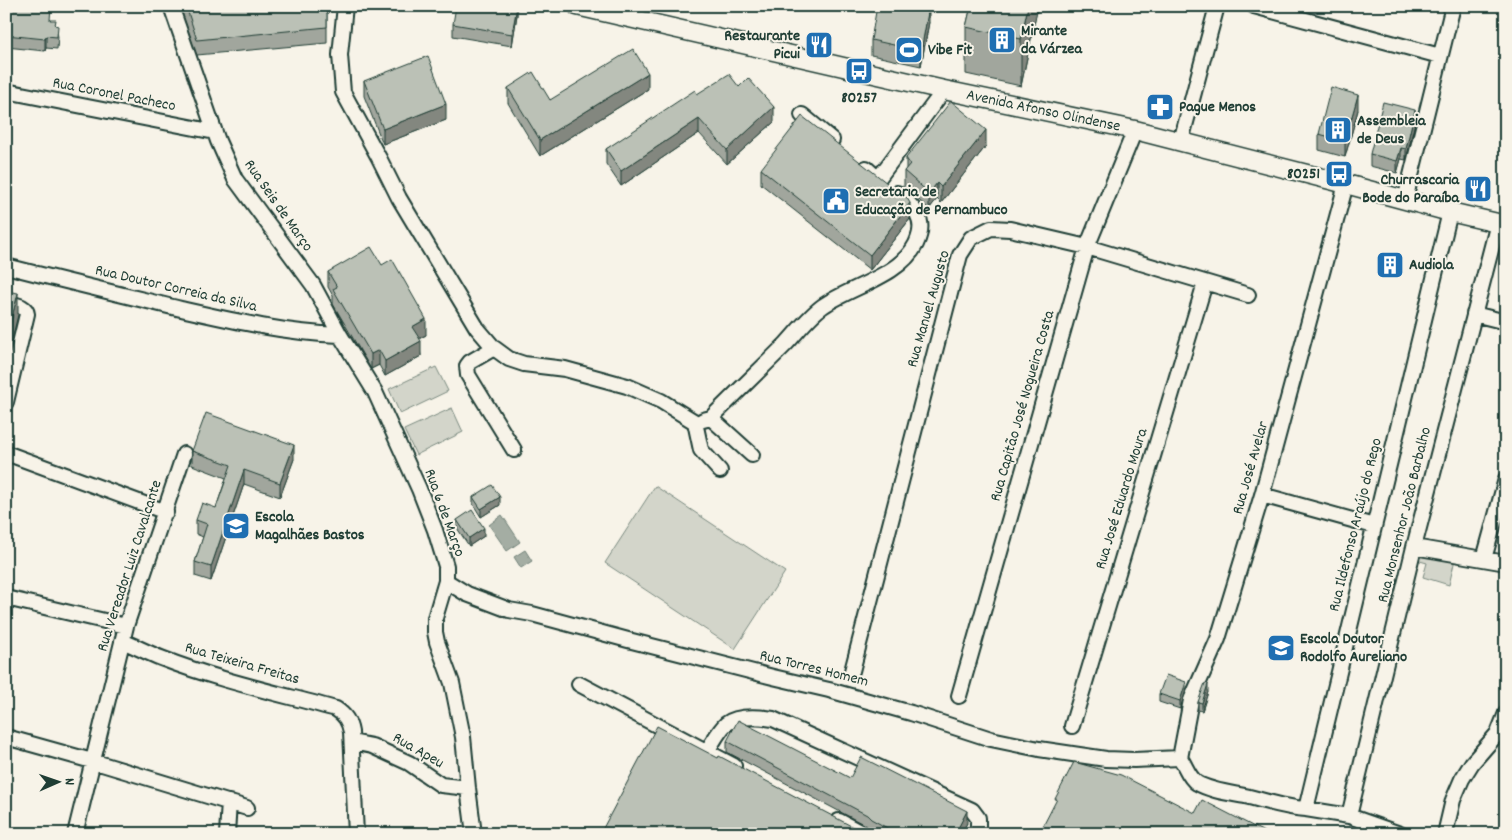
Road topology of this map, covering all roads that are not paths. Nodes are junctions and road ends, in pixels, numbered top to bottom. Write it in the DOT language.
graph roads {
  1 [pos="171,6"];
  2 [pos="345,6"];
  3 [pos="577,6"];
  4 [pos="1217,6"];
  5 [pos="1254,6"];
  6 [pos="1453,6"];
  7 [pos="1440,56"];
  8 [pos="944,90"];
  9 [pos="6,92"];
  10 [pos="802,115"];
  11 [pos="1134,130"];
  12 [pos="215,132"];
  13 [pos="1181,142"];
  14 [pos="840,147"];
  15 [pos="856,160"];
  16 [pos="878,179"];
  17 [pos="1346,184"];
  18 [pos="1405,200"];
  19 [pos="1450,212"];
  20 [pos="1502,224"];
  21 [pos="1087,247"];
  22 [pos="6,266"];
  23 [pos="1205,283"];
  24 [pos="1248,295"];
  25 [pos="6,302"];
  26 [pos="1474,314"];
  27 [pos="1506,322"];
  28 [pos="340,335"];
  29 [pos="494,348"];
  30 [pos="6,402"];
  31 [pos="710,418"];
  32 [pos="695,422"];
  33 [pos="514,450"];
  34 [pos="6,452"];
  35 [pos="184,454"];
  36 [pos="752,455"];
  37 [pos="720,471"];
  38 [pos="1506,479"];
  39 [pos="1262,495"];
  40 [pos="166,512"];
  41 [pos="1374,526"];
  42 [pos="1414,548"];
  43 [pos="1484,559"];
  44 [pos="1506,562"];
  45 [pos="446,581"];
  46 [pos="6,598"];
  47 [pos="126,626"];
  48 [pos="122,641"];
  49 [pos="852,671"];
  50 [pos="579,684"];
  51 [pos="959,696"];
  52 [pos="1506,713"];
  53 [pos="1072,726"];
  54 [pos="1502,736"];
  55 [pos="6,737"];
  56 [pos="352,742"];
  57 [pos="707,752"];
  58 [pos="1180,758"];
  59 [pos="92,761"];
  60 [pos="742,770"];
  61 [pos="468,788"];
  62 [pos="230,802"];
  63 [pos="247,808"];
  64 [pos="1306,809"];
  65 [pos="828,816"];
  66 [pos="1349,816"];
  67 [pos="75,834"];
  68 [pos="227,834"];
  69 [pos="356,834"];
  70 [pos="474,834"];
  71 [pos="863,834"];
  72 [pos="975,834"];
  73 [pos="1400,834"];
  74 [pos="1445,834"];
  1 -- 12 [label="street, Rua Seis de Março"];
  2 -- 29 [label="street"];
  3 -- 8 [label="main road, Avenida Afonso Olindense"];
  4 -- 13 [label="street"];
  5 -- 7 [label="street"];
  6 -- 7 [label="street"];
  7 -- 18 [label="street"];
  8 -- 11 [label="main road, Avenida Afonso Olindense"];
  8 -- 16 [label="street"];
  9 -- 12 [label="street, Rua Coronel Pacheco"];
  10 -- 14 [label="street"];
  11 -- 13 [label="main road, Avenida Afonso Olindense"];
  11 -- 21 [label="street, Rua Capitão José Nogueira Costa"];
  12 -- 28 [label="street, Rua Seis de Março"];
  13 -- 17 [label="main road, Avenida Afonso Olindense"];
  15 -- 16 [label="street"];
  16 -- 31 [label="street"];
  17 -- 18 [label="main road, Avenida Afonso Olindense"];
  17 -- 39 [label="street, Rua José Avelar"];
  18 -- 19 [label="main road, Avenida Afonso Olindense"];
  19 -- 20 [label="main road, Avenida Afonso Olindense"];
  19 -- 41 [label="street, Rua Ildefonso Araújo do Rego"];
  20 -- 26 [label="street, Rua Monsenhor João Barbalho"];
  21 -- 23 [label="street, Rua Manuel Augusto"];
  21 -- 49 [label="street, Rua Manuel Augusto"];
  21 -- 51 [label="street, Rua Capitão José Nogueira Costa"];
  22 -- 28 [label="street, Rua Doutor Correia da Silva"];
  23 -- 24 [label="street, Rua Manuel Augusto"];
  23 -- 53 [label="street, Rua José Eduardo Moura"];
  25 -- 30 [label="street"];
  26 -- 27 [label="street"];
  26 -- 42 [label="street, Rua Monsenhor João Barbalho"];
  28 -- 45 [label="street, Rua 6 de Março"];
  29 -- 32 [label="street"];
  29 -- 33 [label="street"];
  31 -- 32 [label="street"];
  31 -- 36 [label="street"];
  32 -- 37 [label="street"];
  34 -- 40 [label="street"];
  35 -- 40 [label="street, Rua Vereador Luiz Cavalcante"];
  38 -- 43 [label="street"];
  39 -- 41 [label="street"];
  39 -- 58 [label="street, Rua José Avelar"];
  40 -- 47 [label="street, Rua Vereador Luiz Cavalcante"];
  41 -- 64 [label="street, Rua Ildefonso Araújo do Rego"];
  42 -- 43 [label="street"];
  42 -- 66 [label="street, Rua Monsenhor João Barbalho"];
  43 -- 44 [label="street"];
  45 -- 58 [label="street, Rua Torres Homem"];
  45 -- 61 [label="street, Rua 6 de Março"];
  46 -- 47 [label="street"];
  47 -- 48 [label="street, Rua Vereador Luiz Cavalcante"];
  48 -- 56 [label="street, Rua Teixeira Freitas"];
  48 -- 59 [label="street, Rua Vereador Luiz Cavalcante"];
  50 -- 57 [label="street"];
  52 -- 54 [label="street"];
  54 -- 74 [label="street"];
  55 -- 59 [label="street"];
  56 -- 61 [label="street, Rua Apeu"];
  56 -- 69 [label="street"];
  57 -- 60 [label="street"];
  57 -- 72 [label="street"];
  58 -- 64 [label="street"];
  59 -- 62 [label="street"];
  59 -- 67 [label="street, Rua Vereador Luiz Cavalcante"];
  61 -- 70 [label="street, Rua 6 de Março"];
  62 -- 63 [label="street"];
  62 -- 68 [label="street"];
  64 -- 66 [label="street"];
  65 -- 71 [label="street"];
  66 -- 73 [label="street"];
}
